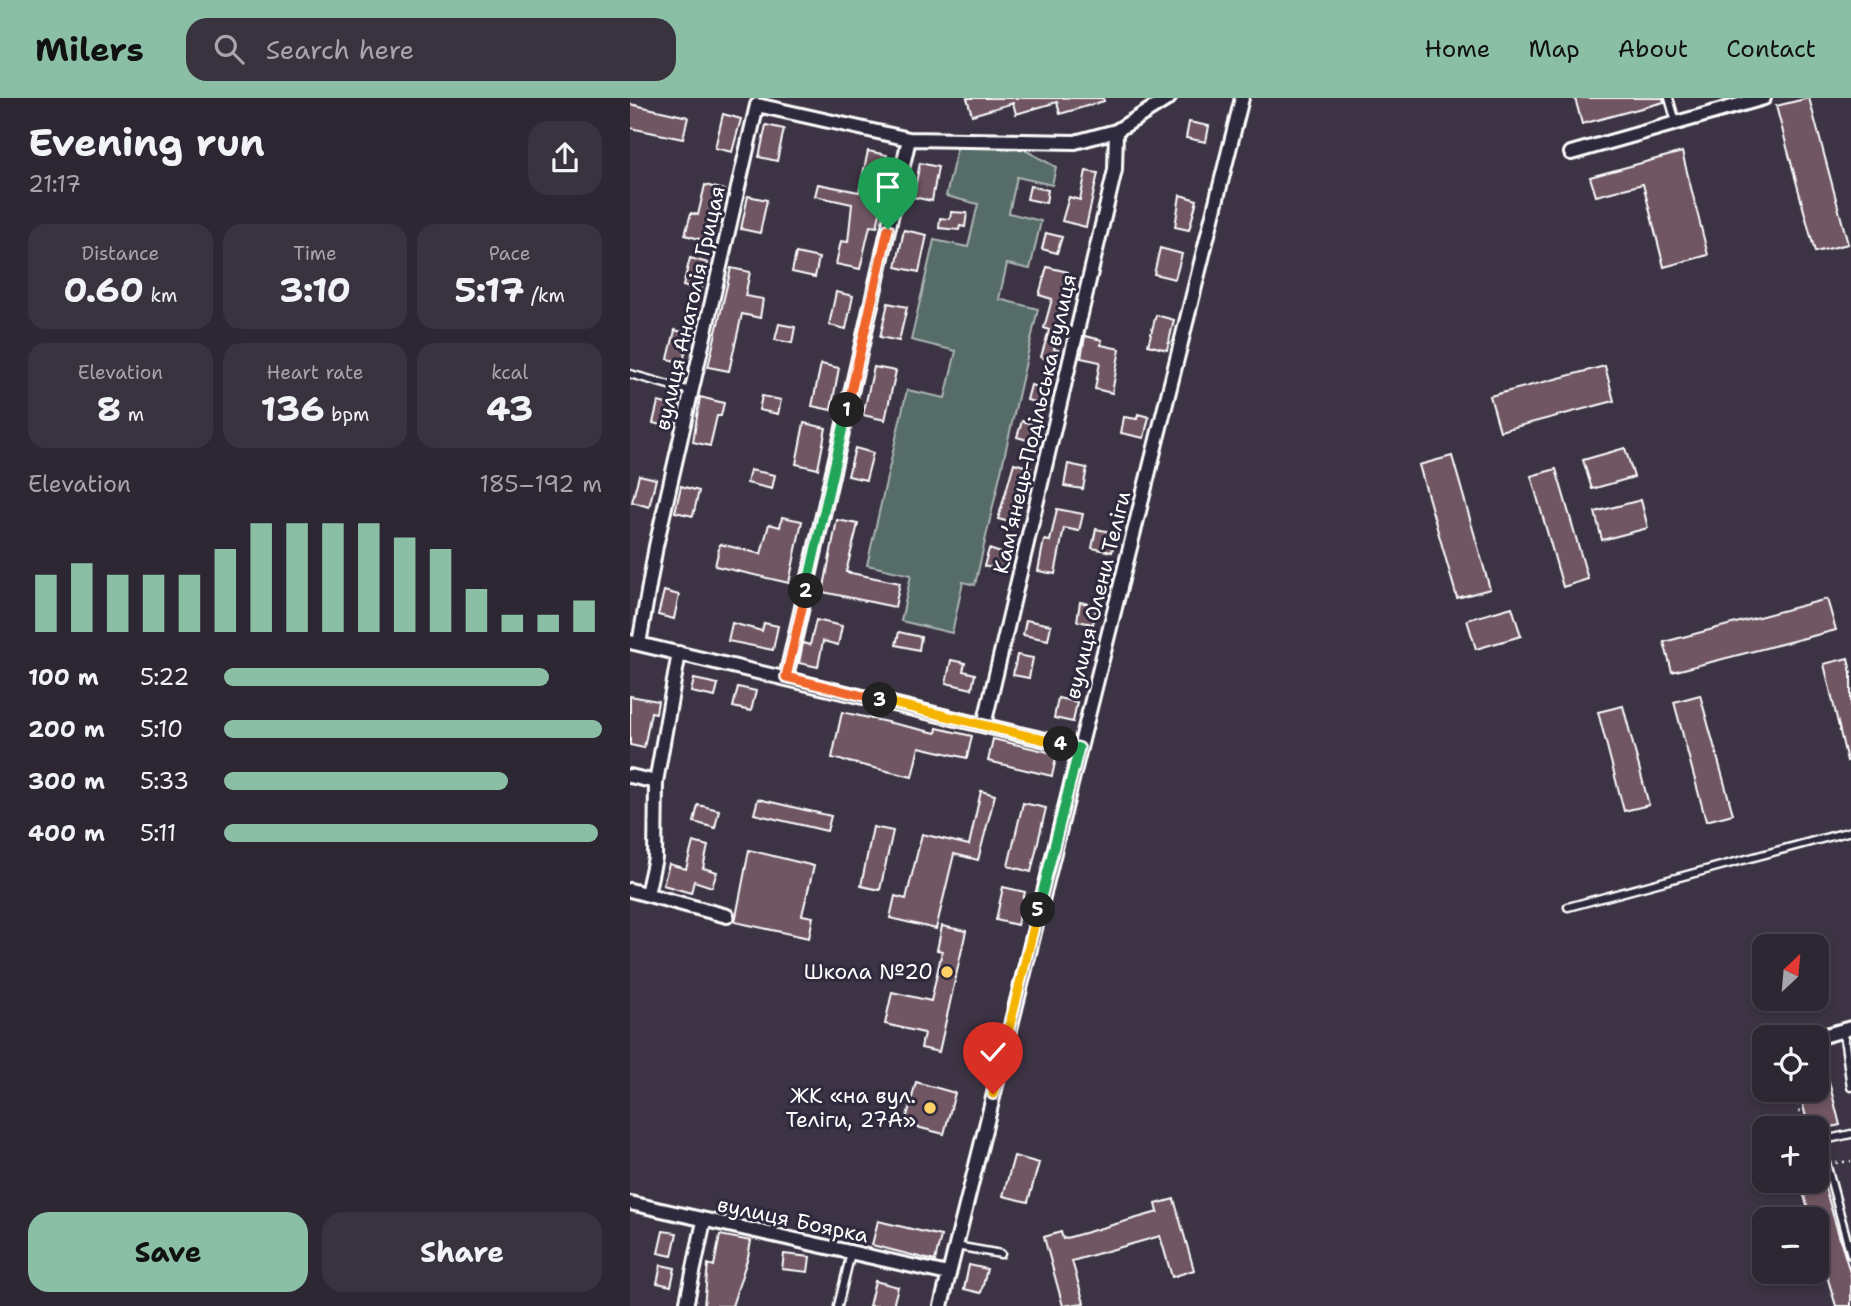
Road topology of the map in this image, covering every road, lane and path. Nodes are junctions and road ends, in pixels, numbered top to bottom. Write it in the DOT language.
graph roads {
  1 [pos="1169,98"];
  2 [pos="1242,98"];
  3 [pos="1669,98"];
  4 [pos="1764,98"];
  5 [pos="1676,122"];
  6 [pos="1116,131"];
  7 [pos="909,139"];
  8 [pos="1571,153"];
  9 [pos="630,374"];
  10 [pos="690,391"];
  11 [pos="634,643"];
  12 [pos="679,653"];
  13 [pos="786,677"];
  14 [pos="984,725"];
  15 [pos="1079,748"];
  16 [pos="630,776"];
  17 [pos="656,782"];
  18 [pos="1851,831"];
  19 [pos="630,890"];
  20 [pos="647,894"];
  21 [pos="1568,907"];
  22 [pos="727,916"];
  23 [pos="1847,1029"];
  24 [pos="1829,1034"];
  25 [pos="1851,1087"];
  26 [pos="1851,1134"];
  27 [pos="1829,1139"];
  28 [pos="1851,1161"];
  29 [pos="1829,1165"];
  30 [pos="1829,1176"];
  31 [pos="630,1203"];
  32 [pos="704,1221"];
  33 [pos="956,1246"];
  34 [pos="851,1253"];
  35 [pos="1002,1254"];
  36 [pos="1851,1255"];
  37 [pos="948,1274"];
  38 [pos="686,1306"];
  39 [pos="838,1306"];
  40 [pos="941,1306"];
  1 -- 6 [label="street"];
  2 -- 15 [label="street, вулиця Олени Теліги"];
  3 -- 5 [label="lane"];
  4 -- 5 [label="street"];
  5 -- 8 [label="street"];
  6 -- 7 [label="street"];
  6 -- 14 [label="street, Камʼянець-Подільська вулиця"];
  7 -- 10 [label="street, вулиця Анатолія Грицая"];
  7 -- 13 [label="street"];
  9 -- 10 [label="lane"];
  10 -- 11 [label="street, вулиця Анатолія Грицая"];
  11 -- 12 [label="street"];
  12 -- 13 [label="street"];
  12 -- 17 [label="street"];
  13 -- 14 [label="street"];
  14 -- 15 [label="street"];
  15 -- 33 [label="street, вулиця Олени Теліги"];
  16 -- 17 [label="street"];
  17 -- 20 [label="street"];
  18 -- 21 [label="lane"];
  19 -- 20 [label="street"];
  20 -- 22 [label="street"];
  23 -- 24 [label="street"];
  23 -- 25 [label="lane"];
  26 -- 27 [label="lane"];
  28 -- 29 [label="path"];
  30 -- 36 [label="lane"];
  31 -- 32 [label="street, вулиця Боярка"];
  32 -- 34 [label="street, вулиця Боярка"];
  32 -- 38 [label="street"];
  33 -- 35 [label="lane"];
  33 -- 37 [label="street, вулиця Олени Теліги"];
  34 -- 37 [label="street, вулиця Боярка"];
  34 -- 39 [label="lane"];
  37 -- 40 [label="street, вулиця Олени Теліги"];
}
